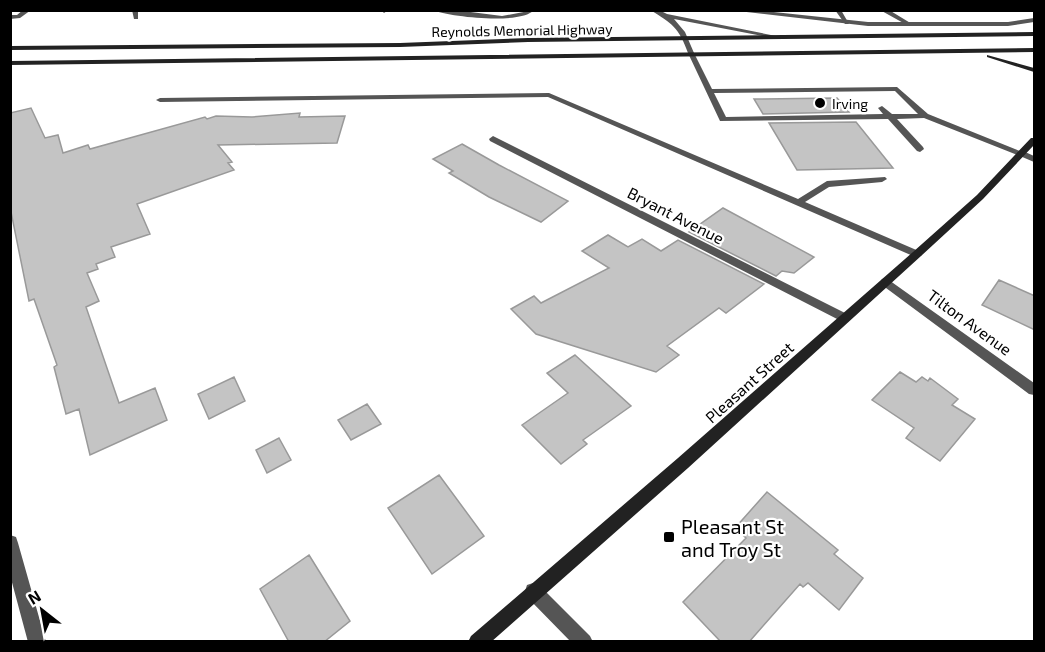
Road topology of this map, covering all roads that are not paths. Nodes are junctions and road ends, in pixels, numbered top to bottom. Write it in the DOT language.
graph roads {
  1 [pos="28,10"];
  2 [pos="435,10"];
  3 [pos="531,10"];
  4 [pos="732,10"];
  5 [pos="838,10"];
  6 [pos="883,10"];
  7 [pos="654,11"];
  8 [pos="765,13"];
  9 [pos="668,16"];
  10 [pos="10,18"];
  11 [pos="1035,20"];
  12 [pos="847,23"];
  13 [pos="909,24"];
  14 [pos="1035,34"];
  15 [pos="782,38"];
  16 [pos="686,39"];
  17 [pos="10,48"];
  18 [pos="1035,50"];
  19 [pos="967,51"];
  20 [pos="691,53"];
  21 [pos="10,63"];
  22 [pos="1035,70"];
  23 [pos="841,89"];
  24 [pos="864,89"];
  25 [pos="742,90"];
  26 [pos="768,90"];
  27 [pos="793,90"];
  28 [pos="816,90"];
  29 [pos="709,91"];
  30 [pos="872,97"];
  31 [pos="773,98"];
  32 [pos="798,98"];
  33 [pos="822,98"];
  34 [pos="848,98"];
  35 [pos="747,99"];
  36 [pos="160,100"];
  37 [pos="882,108"];
  38 [pos="806,109"];
  39 [pos="831,109"];
  40 [pos="857,109"];
  41 [pos="753,110"];
  42 [pos="780,110"];
  43 [pos="925,116"];
  44 [pos="890,117"];
  45 [pos="785,118"];
  46 [pos="812,118"];
  47 [pos="837,118"];
  48 [pos="864,118"];
  49 [pos="758,119"];
  50 [pos="493,139"];
  51 [pos="1035,140"];
  52 [pos="921,149"];
  53 [pos="1029,156"];
  54 [pos="882,179"];
  55 [pos="800,202"];
  56 [pos="917,254"];
  57 [pos="885,282"];
  58 [pos="845,318"];
  59 [pos="1035,390"];
  60 [pos="10,543"];
  61 [pos="533,591"];
  62 [pos="37,642"];
  63 [pos="477,642"];
  64 [pos="584,642"];
  1 -- 10 [label="street"];
  2 -- 3 [label="street"];
  4 -- 8 [label="street"];
  5 -- 12 [label="street"];
  6 -- 13 [label="street"];
  7 -- 9 [label="street"];
  8 -- 12 [label="street"];
  9 -- 15 [label="street"];
  9 -- 16 [label="street"];
  11 -- 13 [label="street"];
  12 -- 13 [label="street"];
  14 -- 15 [label="main road, Reynolds Memorial Highway"];
  15 -- 16 [label="main road, Reynolds Memorial Highway"];
  16 -- 17 [label="main road, Reynolds Memorial Highway"];
  16 -- 20 [label="street"];
  18 -- 19 [label="main road, Reynolds Memorial Highway"];
  19 -- 20 [label="main road, Reynolds Memorial Highway"];
  19 -- 22 [label="main road"];
  20 -- 21 [label="main road, Reynolds Memorial Highway"];
  20 -- 29 [label="street"];
  23 -- 24 [label="street"];
  23 -- 28 [label="street"];
  23 -- 34 [label="street"];
  24 -- 30 [label="street"];
  24 -- 43 [label="street"];
  25 -- 26 [label="street"];
  25 -- 29 [label="street"];
  25 -- 35 [label="street"];
  26 -- 27 [label="street"];
  26 -- 31 [label="street"];
  27 -- 28 [label="street"];
  27 -- 32 [label="street"];
  28 -- 33 [label="street"];
  29 -- 49 [label="street"];
  36 -- 55 [label="street"];
  37 -- 44 [label="street"];
  38 -- 46 [label="street"];
  39 -- 47 [label="street"];
  40 -- 48 [label="street"];
  41 -- 49 [label="street"];
  42 -- 45 [label="street"];
  43 -- 44 [label="street"];
  43 -- 53 [label="street"];
  44 -- 48 [label="street"];
  44 -- 52 [label="street"];
  45 -- 46 [label="street"];
  45 -- 49 [label="street"];
  46 -- 47 [label="street"];
  47 -- 48 [label="street"];
  50 -- 58 [label="street, Bryant Avenue"];
  51 -- 53 [label="main road, Pleasant Street"];
  53 -- 56 [label="main road, Pleasant Street"];
  54 -- 55 [label="street"];
  55 -- 56 [label="street"];
  56 -- 57 [label="main road, Pleasant Street"];
  57 -- 58 [label="main road, Pleasant Street"];
  57 -- 59 [label="street, Tilton Avenue"];
  58 -- 61 [label="main road, Pleasant Street"];
  60 -- 62 [label="street"];
  61 -- 63 [label="main road, Pleasant Street"];
  61 -- 64 [label="street"];
}
